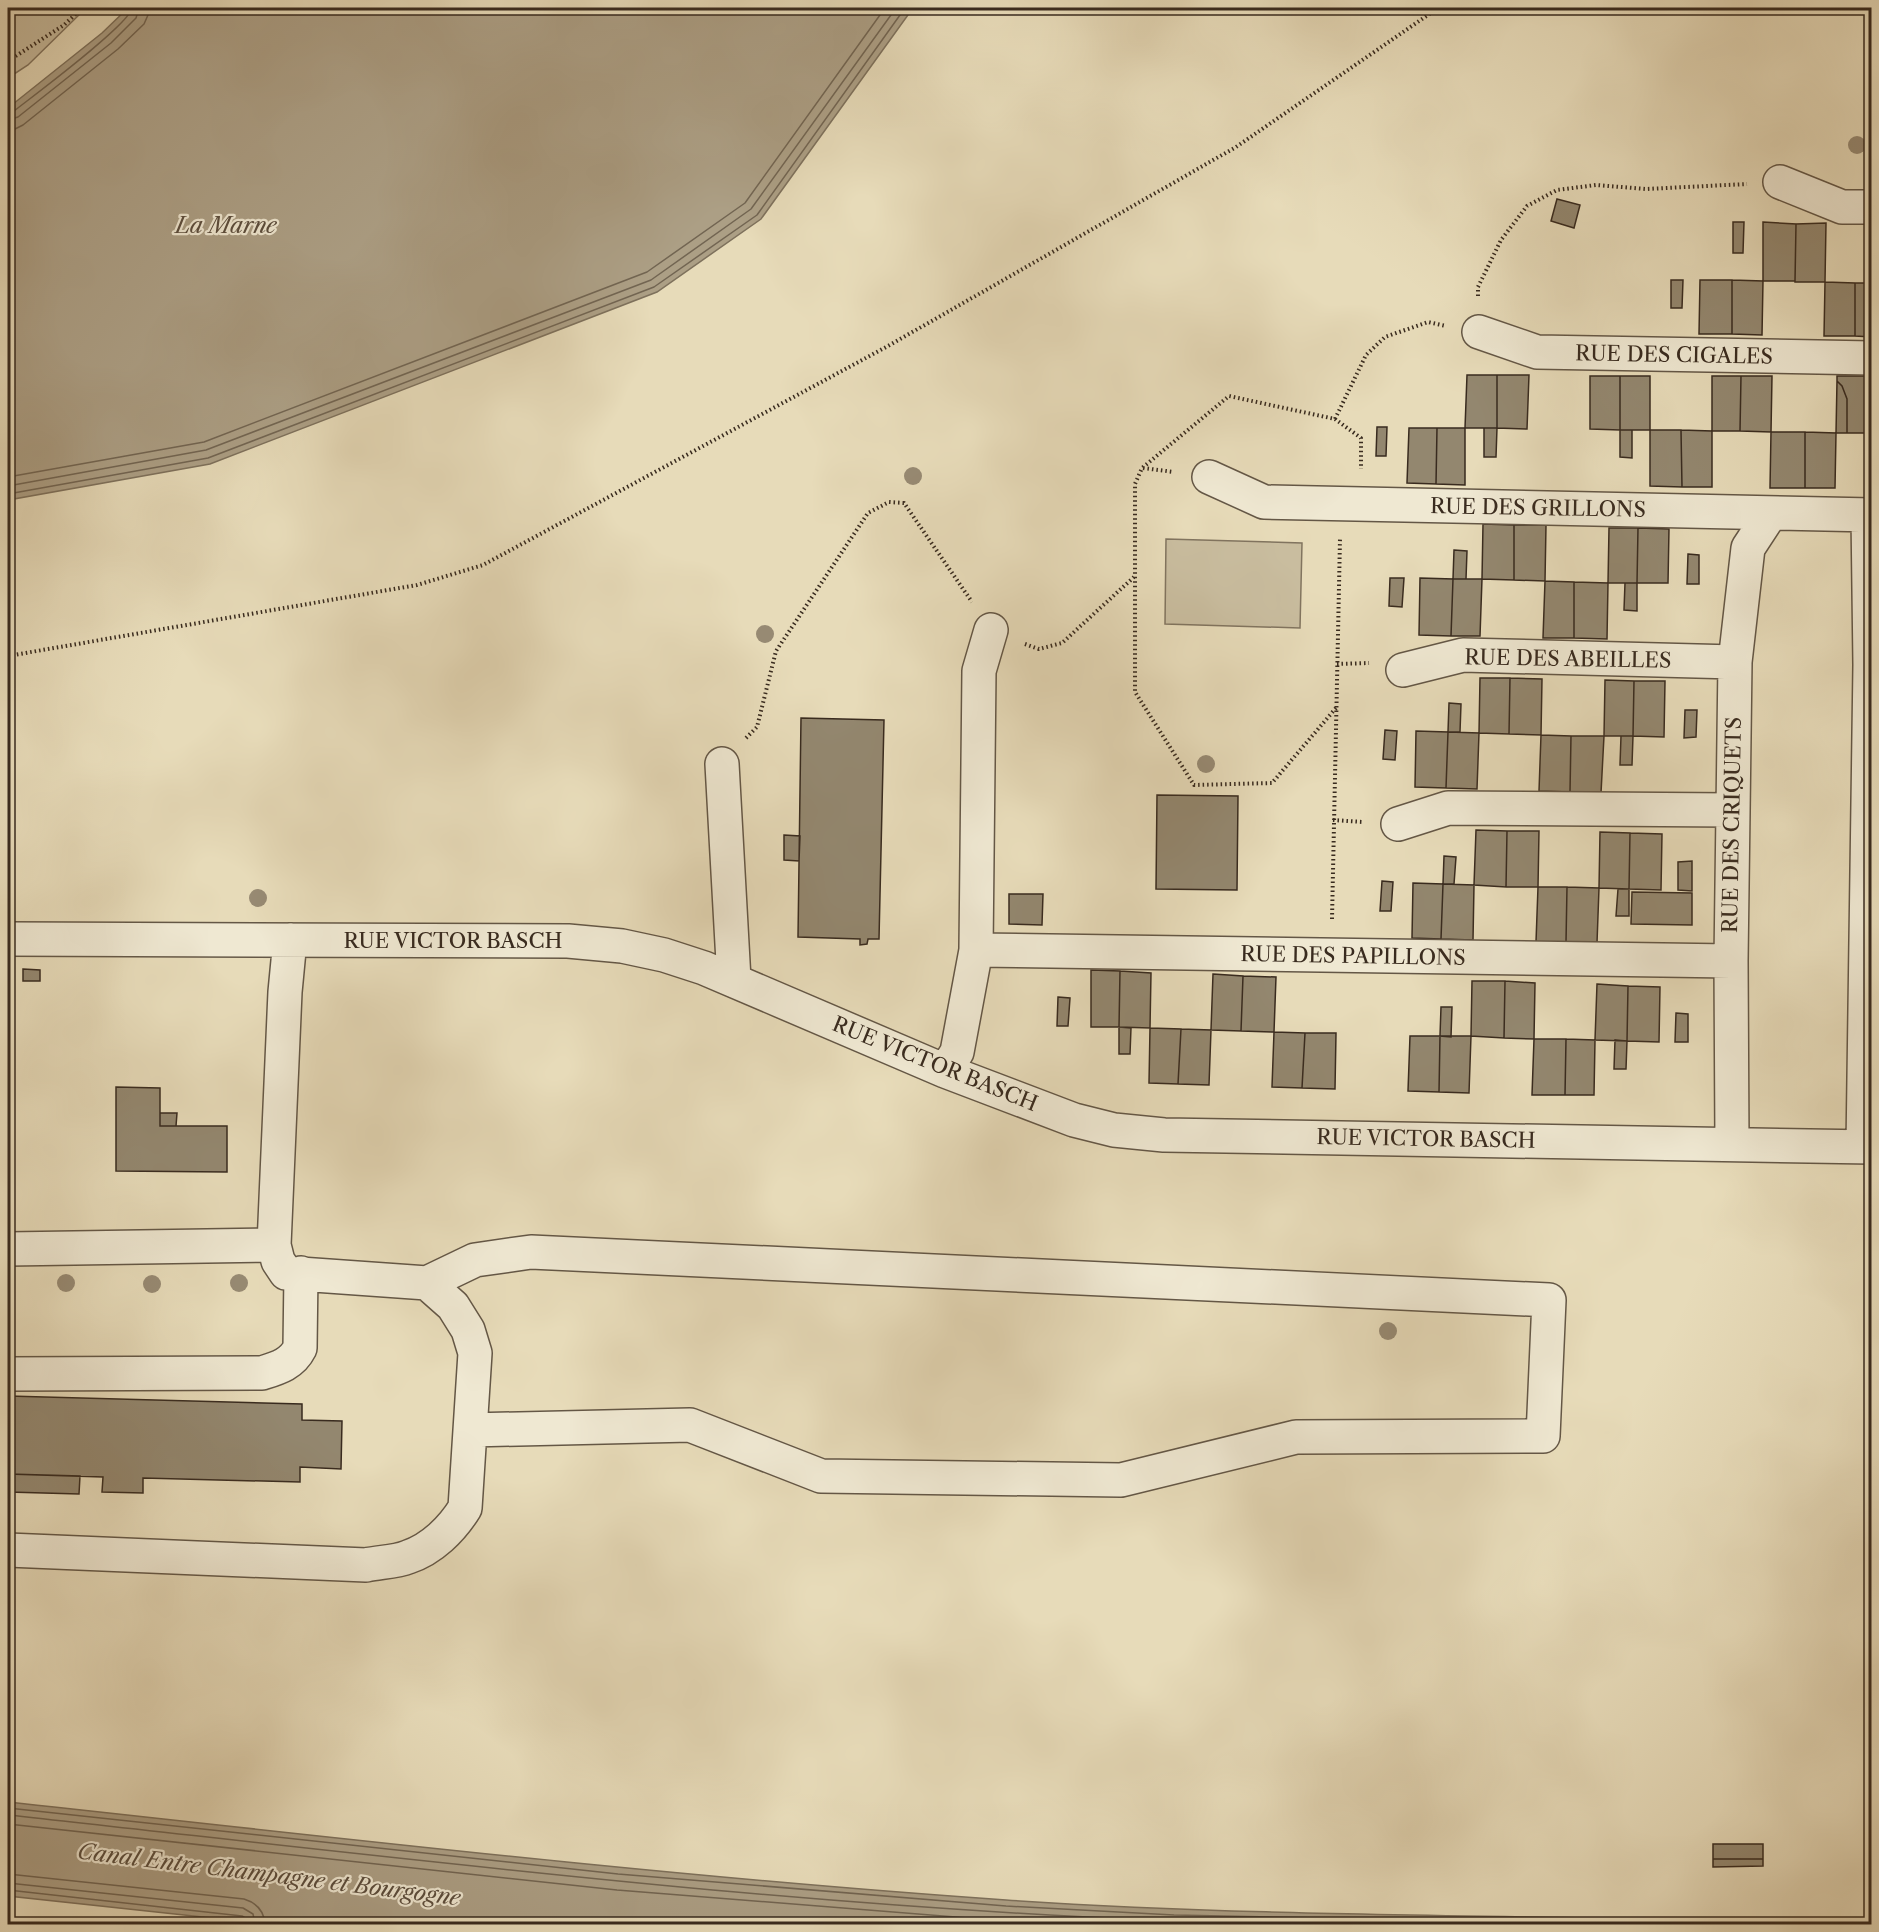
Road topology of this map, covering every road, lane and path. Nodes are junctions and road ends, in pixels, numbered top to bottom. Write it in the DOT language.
graph roads {
  1 [pos="82,8"];
  2 [pos="1438,8"];
  3 [pos="8,61"];
  4 [pos="1780,182"];
  5 [pos="1872,207"];
  6 [pos="1479,332"];
  7 [pos="1872,358"];
  8 [pos="1335,419"];
  9 [pos="1209,477"];
  10 [pos="1350,504"];
  11 [pos="1771,513"];
  12 [pos="1870,515"];
  13 [pos="1135,576"];
  14 [pos="991,630"];
  15 [pos="8,656"];
  16 [pos="1735,662"];
  17 [pos="1871,665"];
  18 [pos="1403,670"];
  19 [pos="1336,708"];
  20 [pos="722,764"];
  21 [pos="1732,810"];
  22 [pos="1870,820"];
  23 [pos="1398,824"];
  24 [pos="8,939"];
  25 [pos="290,940"];
  26 [pos="976,950"];
  27 [pos="1331,955"];
  28 [pos="1731,961"];
  29 [pos="1868,969"];
  30 [pos="734,980"];
  31 [pos="945,1071"];
  32 [pos="1732,1144"];
  33 [pos="1867,1147"];
  34 [pos="274,1245"];
  35 [pos="8,1249"];
  36 [pos="301,1274"];
  37 [pos="427,1283"];
  38 [pos="8,1374"];
  39 [pos="470,1430"];
  40 [pos="8,1550"];
  41 [pos="8,1920"];
  42 [pos="47,1924"];
  1 -- 3 [label="path"];
  2 -- 15 [label="path"];
  4 -- 5 [label="street"];
  4 -- 6 [label="path"];
  6 -- 7 [label="street, RUE DES CIGALES"];
  6 -- 8 [label="path"];
  8 -- 10 [label="path"];
  8 -- 13 [label="path"];
  9 -- 10 [label="street, RUE DES GRILLONS"];
  10 -- 11 [label="street, RUE DES GRILLONS"];
  10 -- 19 [label="path"];
  11 -- 12 [label="street, RUE DES GRILLONS"];
  11 -- 16 [label="street, RUE DES CRIQUETS"];
  12 -- 17 [label="street"];
  13 -- 14 [label="path"];
  13 -- 19 [label="path"];
  14 -- 20 [label="path"];
  14 -- 26 [label="street"];
  16 -- 18 [label="street, RUE DES ABEILLES"];
  16 -- 21 [label="street, RUE DES CRIQUETS"];
  17 -- 22 [label="street"];
  19 -- 27 [label="path"];
  20 -- 30 [label="street"];
  21 -- 23 [label="street"];
  21 -- 28 [label="street, RUE DES CRIQUETS"];
  22 -- 29 [label="street"];
  24 -- 25 [label="street, RUE VICTOR BASCH"];
  25 -- 30 [label="street, RUE VICTOR BASCH"];
  25 -- 34 [label="street"];
  26 -- 27 [label="street, RUE DES PAPILLONS"];
  26 -- 31 [label="street"];
  27 -- 28 [label="street, RUE DES PAPILLONS"];
  28 -- 32 [label="street, RUE DES CRIQUETS"];
  29 -- 33 [label="street"];
  30 -- 31 [label="street, RUE VICTOR BASCH"];
  31 -- 32 [label="street, RUE VICTOR BASCH"];
  32 -- 33 [label="street, RUE VICTOR BASCH"];
  34 -- 35 [label="street"];
  34 -- 36 [label="street"];
  36 -- 37 [label="street"];
  36 -- 38 [label="street"];
  37 -- 39 [label="street"];
  37 -- 39 [label="street"];
  39 -- 40 [label="street"];
  41 -- 42 [label="path"];
}
